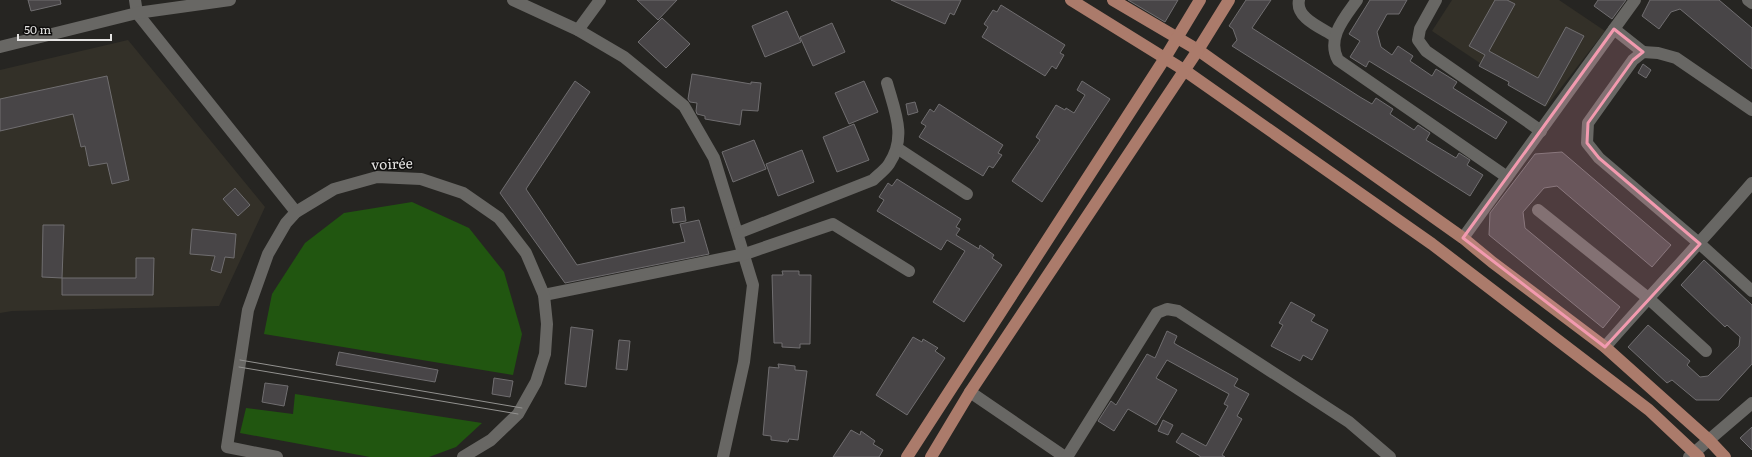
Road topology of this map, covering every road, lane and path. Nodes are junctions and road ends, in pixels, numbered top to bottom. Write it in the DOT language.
graph roads {
  1 [pos="135,0"];
  2 [pos="230,0"];
  3 [pos="513,0"];
  4 [pos="600,0"];
  5 [pos="1071,0"];
  6 [pos="1113,0"];
  7 [pos="1200,0"];
  8 [pos="1229,0"];
  9 [pos="1299,0"];
  10 [pos="1357,0"];
  11 [pos="1436,0"];
  12 [pos="1635,0"];
  13 [pos="1748,0"];
  14 [pos="1752,3"];
  15 [pos="137,13"];
  16 [pos="1614,29"];
  17 [pos="578,30"];
  18 [pos="1334,36"];
  19 [pos="1176,38"];
  20 [pos="0,47"];
  21 [pos="1198,50"];
  22 [pos="1643,52"];
  23 [pos="1165,58"];
  24 [pos="1184,70"];
  25 [pos="887,83"];
  26 [pos="1752,110"];
  27 [pos="1540,130"];
  28 [pos="897,148"];
  29 [pos="1507,177"];
  30 [pos="1752,184"];
  31 [pos="967,194"];
  32 [pos="1538,210"];
  33 [pos="296,212"];
  34 [pos="738,233"];
  35 [pos="1463,238"];
  36 [pos="1700,244"];
  37 [pos="745,254"];
  38 [pos="909,270"];
  39 [pos="1752,291"];
  40 [pos="544,295"];
  41 [pos="1648,298"];
  42 [pos="1605,347"];
  43 [pos="1706,351"];
  44 [pos="970,392"];
  45 [pos="1752,403"];
  46 [pos="1709,440"];
  47 [pos="226,452"];
  48 [pos="1694,455"];
  49 [pos="277,457"];
  50 [pos="463,457"];
  51 [pos="722,457"];
  52 [pos="907,457"];
  53 [pos="931,457"];
  54 [pos="1066,457"];
  55 [pos="1390,457"];
  56 [pos="1725,457"];
  1 -- 15 [label="street"];
  2 -- 15 [label="street"];
  3 -- 17 [label="street"];
  4 -- 17 [label="street"];
  5 -- 23 [label="main road"];
  6 -- 19 [label="main road"];
  7 -- 19 [label="main road"];
  8 -- 21 [label="main road"];
  9 -- 18 [label="street"];
  10 -- 18 [label="street"];
  11 -- 27 [label="street"];
  12 -- 16 [label="street"];
  13 -- 14 [label="street"];
  15 -- 20 [label="street"];
  15 -- 33 [label="street"];
  16 -- 22 [label="street"];
  16 -- 27 [label="street"];
  17 -- 34 [label="street"];
  18 -- 29 [label="street"];
  19 -- 21 [label="main road"];
  19 -- 23 [label="main road"];
  21 -- 24 [label="main road"];
  21 -- 35 [label="main road"];
  22 -- 26 [label="street"];
  22 -- 36 [label="street"];
  23 -- 24 [label="main road"];
  23 -- 52 [label="main road"];
  24 -- 44 [label="main road"];
  24 -- 48 [label="main road"];
  25 -- 28 [label="street"];
  27 -- 29 [label="street"];
  28 -- 31 [label="street"];
  28 -- 34 [label="street"];
  29 -- 35 [label="street"];
  30 -- 36 [label="street"];
  32 -- 41 [label="street"];
  33 -- 40 [label="street, voirée"];
  33 -- 47 [label="street, voirée"];
  34 -- 37 [label="street"];
  35 -- 42 [label="main road"];
  36 -- 39 [label="street"];
  36 -- 41 [label="street"];
  37 -- 38 [label="street"];
  37 -- 40 [label="street"];
  37 -- 51 [label="street"];
  40 -- 50 [label="street, voirée"];
  41 -- 42 [label="street"];
  41 -- 43 [label="street"];
  42 -- 46 [label="main road"];
  44 -- 53 [label="main road"];
  44 -- 54 [label="street"];
  45 -- 46 [label="street"];
  46 -- 48 [label="street"];
  46 -- 56 [label="main road"];
  47 -- 49 [label="street, voirée"];
  54 -- 55 [label="street"];
}
